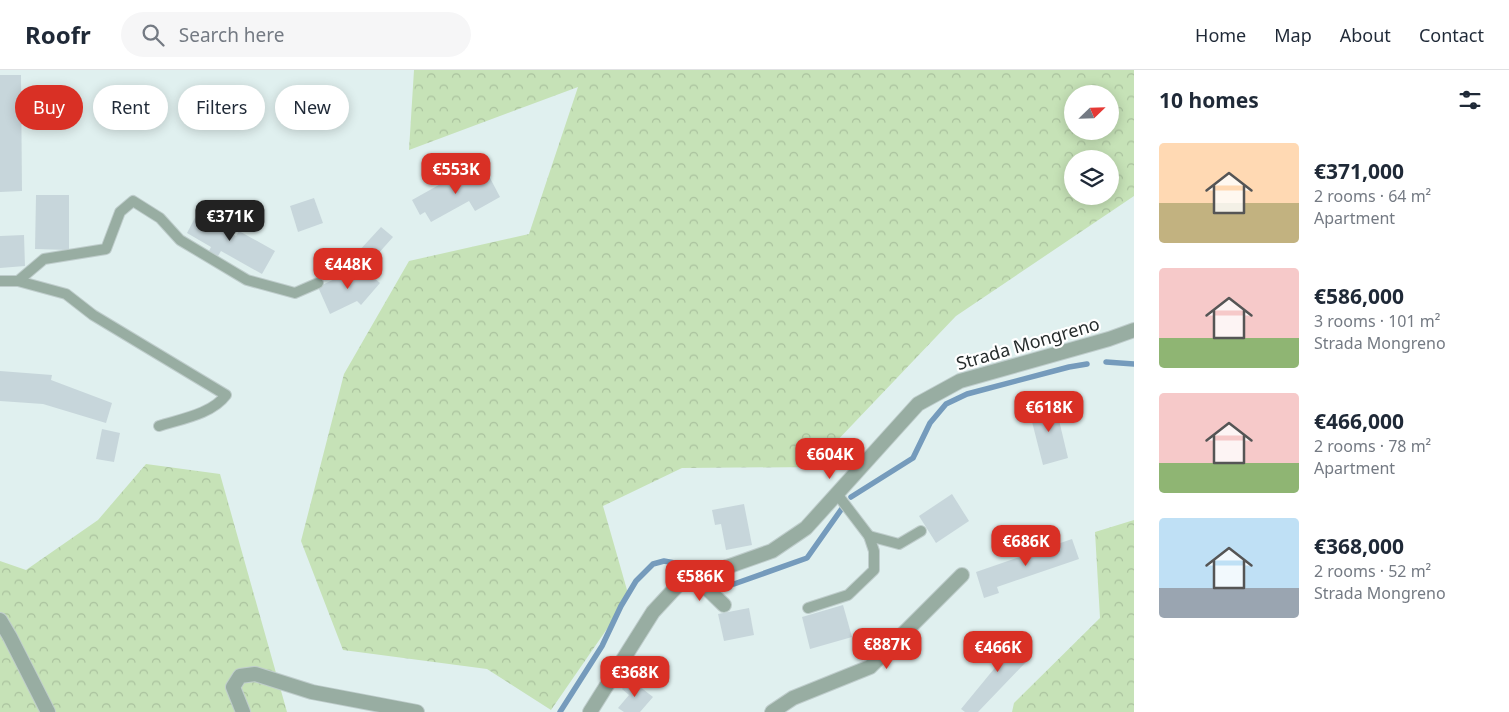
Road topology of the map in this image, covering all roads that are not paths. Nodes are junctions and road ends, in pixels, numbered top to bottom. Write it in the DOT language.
graph roads {
  1 [pos="0,280"];
  2 [pos="18,281"];
  3 [pos="318,283"];
  4 [pos="1134,330"];
  5 [pos="159,426"];
  6 [pos="837,494"];
  7 [pos="921,531"];
  8 [pos="869,536"];
  9 [pos="962,575"];
  10 [pos="696,578"];
  11 [pos="724,605"];
  12 [pos="808,608"];
  13 [pos="0,620"];
  14 [pos="48,712"];
  15 [pos="243,712"];
  16 [pos="417,712"];
  17 [pos="590,712"];
  18 [pos="772,712"];
  1 -- 2 [label="lane"];
  2 -- 3 [label="lane"];
  2 -- 5 [label="lane"];
  4 -- 6 [label="street, Strada Mongreno"];
  6 -- 8 [label="lane"];
  6 -- 10 [label="street, Strada Mongreno"];
  7 -- 8 [label="lane"];
  8 -- 12 [label="lane"];
  9 -- 18 [label="street"];
  10 -- 11 [label="street"];
  10 -- 17 [label="street, Strada Mongreno"];
  13 -- 14 [label="street"];
  15 -- 16 [label="street"];
}
